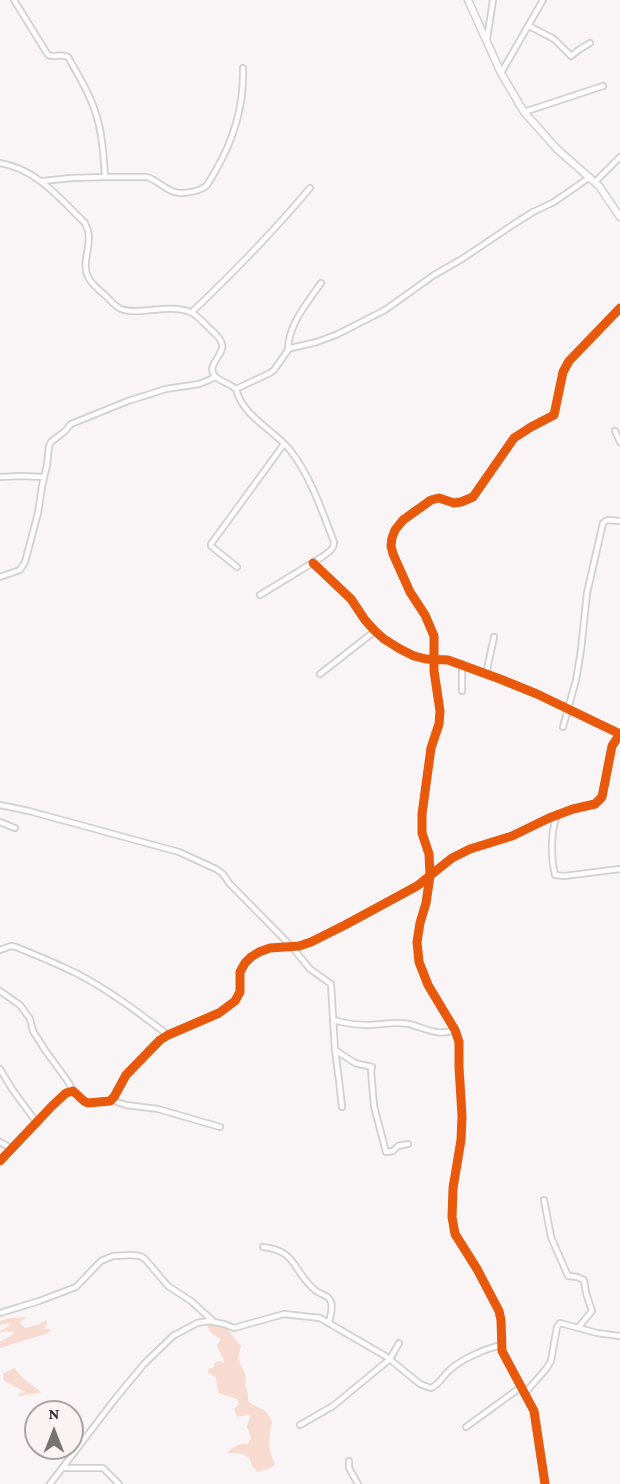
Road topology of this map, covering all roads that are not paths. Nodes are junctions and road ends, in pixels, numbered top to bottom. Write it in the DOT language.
graph roads {
  1 [pos="14,0"];
  2 [pos="468,0"];
  3 [pos="493,0"];
  4 [pos="543,0"];
  5 [pos="529,26"];
  6 [pos="486,42"];
  7 [pos="590,44"];
  8 [pos="243,68"];
  9 [pos="501,73"];
  10 [pos="603,86"];
  11 [pos="524,112"];
  12 [pos="620,157"];
  13 [pos="0,163"];
  14 [pos="105,177"];
  15 [pos="592,180"];
  16 [pos="43,182"];
  17 [pos="310,188"];
  18 [pos="620,217"];
  19 [pos="321,283"];
  20 [pos="620,308"];
  21 [pos="192,312"];
  22 [pos="288,350"];
  23 [pos="215,377"];
  24 [pos="236,389"];
  25 [pos="615,431"];
  26 [pos="620,442"];
  27 [pos="284,444"];
  28 [pos="0,477"];
  29 [pos="44,477"];
  30 [pos="620,521"];
  31 [pos="313,562"];
  32 [pos="237,567"];
  33 [pos="0,577"];
  34 [pos="260,595"];
  35 [pos="375,631"];
  36 [pos="494,637"];
  37 [pos="435,660"];
  38 [pos="462,664"];
  39 [pos="320,674"];
  40 [pos="486,674"];
  41 [pos="462,691"];
  42 [pos="569,709"];
  43 [pos="563,727"];
  44 [pos="0,805"];
  45 [pos="558,814"];
  46 [pos="0,822"];
  47 [pos="15,828"];
  48 [pos="620,869"];
  49 [pos="430,876"];
  50 [pos="291,946"];
  51 [pos="0,950"];
  52 [pos="0,991"];
  53 [pos="333,1020"];
  54 [pos="454,1030"];
  55 [pos="168,1035"];
  56 [pos="334,1050"];
  57 [pos="0,1069"];
  58 [pos="73,1091"];
  59 [pos="112,1100"];
  60 [pos="342,1107"];
  61 [pos="37,1123"];
  62 [pos="220,1126"];
  63 [pos="0,1142"];
  64 [pos="408,1144"];
  65 [pos="12,1149"];
  66 [pos="0,1161"];
  67 [pos="544,1200"];
  68 [pos="263,1247"];
  69 [pos="0,1313"];
  70 [pos="214,1322"];
  71 [pos="329,1323"];
  72 [pos="578,1328"];
  73 [pos="620,1336"];
  74 [pos="399,1343"];
  75 [pos="502,1346"];
  76 [pos="390,1359"];
  77 [pos="523,1390"];
  78 [pos="300,1425"];
  79 [pos="466,1427"];
  80 [pos="349,1461"];
  81 [pos="62,1468"];
  82 [pos="50,1484"];
  83 [pos="119,1484"];
  84 [pos="358,1484"];
  85 [pos="545,1484"];
  1 -- 14 [label="street"];
  2 -- 6 [label="main road"];
  3 -- 6 [label="street"];
  4 -- 5 [label="street"];
  5 -- 7 [label="street"];
  5 -- 9 [label="street"];
  6 -- 9 [label="main road"];
  8 -- 14 [label="street"];
  9 -- 11 [label="main road"];
  10 -- 11 [label="street"];
  11 -- 15 [label="main road"];
  12 -- 15 [label="street"];
  13 -- 16 [label="street"];
  14 -- 16 [label="street"];
  15 -- 18 [label="main road"];
  15 -- 22 [label="street"];
  16 -- 21 [label="street"];
  17 -- 21 [label="street"];
  19 -- 22 [label="street"];
  20 -- 37 [label="street"];
  21 -- 23 [label="street"];
  22 -- 24 [label="street"];
  23 -- 24 [label="street"];
  23 -- 29 [label="street"];
  24 -- 27 [label="street"];
  25 -- 26 [label="street"];
  27 -- 31 [label="street"];
  27 -- 32 [label="street"];
  28 -- 29 [label="street"];
  29 -- 33 [label="street"];
  30 -- 42 [label="street"];
  31 -- 34 [label="street"];
  31 -- 35 [label="street"];
  35 -- 37 [label="street"];
  35 -- 39 [label="street"];
  36 -- 40 [label="street"];
  37 -- 38 [label="street"];
  37 -- 49 [label="street"];
  38 -- 40 [label="street"];
  38 -- 41 [label="street"];
  40 -- 42 [label="street"];
  42 -- 43 [label="street"];
  42 -- 45 [label="street"];
  44 -- 50 [label="street"];
  45 -- 48 [label="street"];
  45 -- 49 [label="street"];
  46 -- 47 [label="street"];
  49 -- 50 [label="street"];
  49 -- 54 [label="street"];
  50 -- 53 [label="street"];
  50 -- 55 [label="street"];
  51 -- 55 [label="street"];
  52 -- 58 [label="street"];
  53 -- 54 [label="street"];
  53 -- 56 [label="street"];
  54 -- 75 [label="street"];
  55 -- 59 [label="street"];
  56 -- 60 [label="street"];
  56 -- 64 [label="street"];
  57 -- 61 [label="street"];
  58 -- 59 [label="street"];
  58 -- 61 [label="street"];
  59 -- 62 [label="street"];
  61 -- 65 [label="street"];
  63 -- 65 [label="street"];
  65 -- 66 [label="street"];
  67 -- 72 [label="street"];
  68 -- 71 [label="street"];
  69 -- 70 [label="street"];
  70 -- 71 [label="street"];
  70 -- 81 [label="street"];
  71 -- 76 [label="street"];
  72 -- 73 [label="street"];
  72 -- 77 [label="street"];
  74 -- 76 [label="street"];
  75 -- 76 [label="street"];
  75 -- 77 [label="street"];
  76 -- 78 [label="street"];
  77 -- 79 [label="street"];
  77 -- 85 [label="street"];
  80 -- 84 [label="street"];
  81 -- 82 [label="street"];
  81 -- 83 [label="street"];
}
